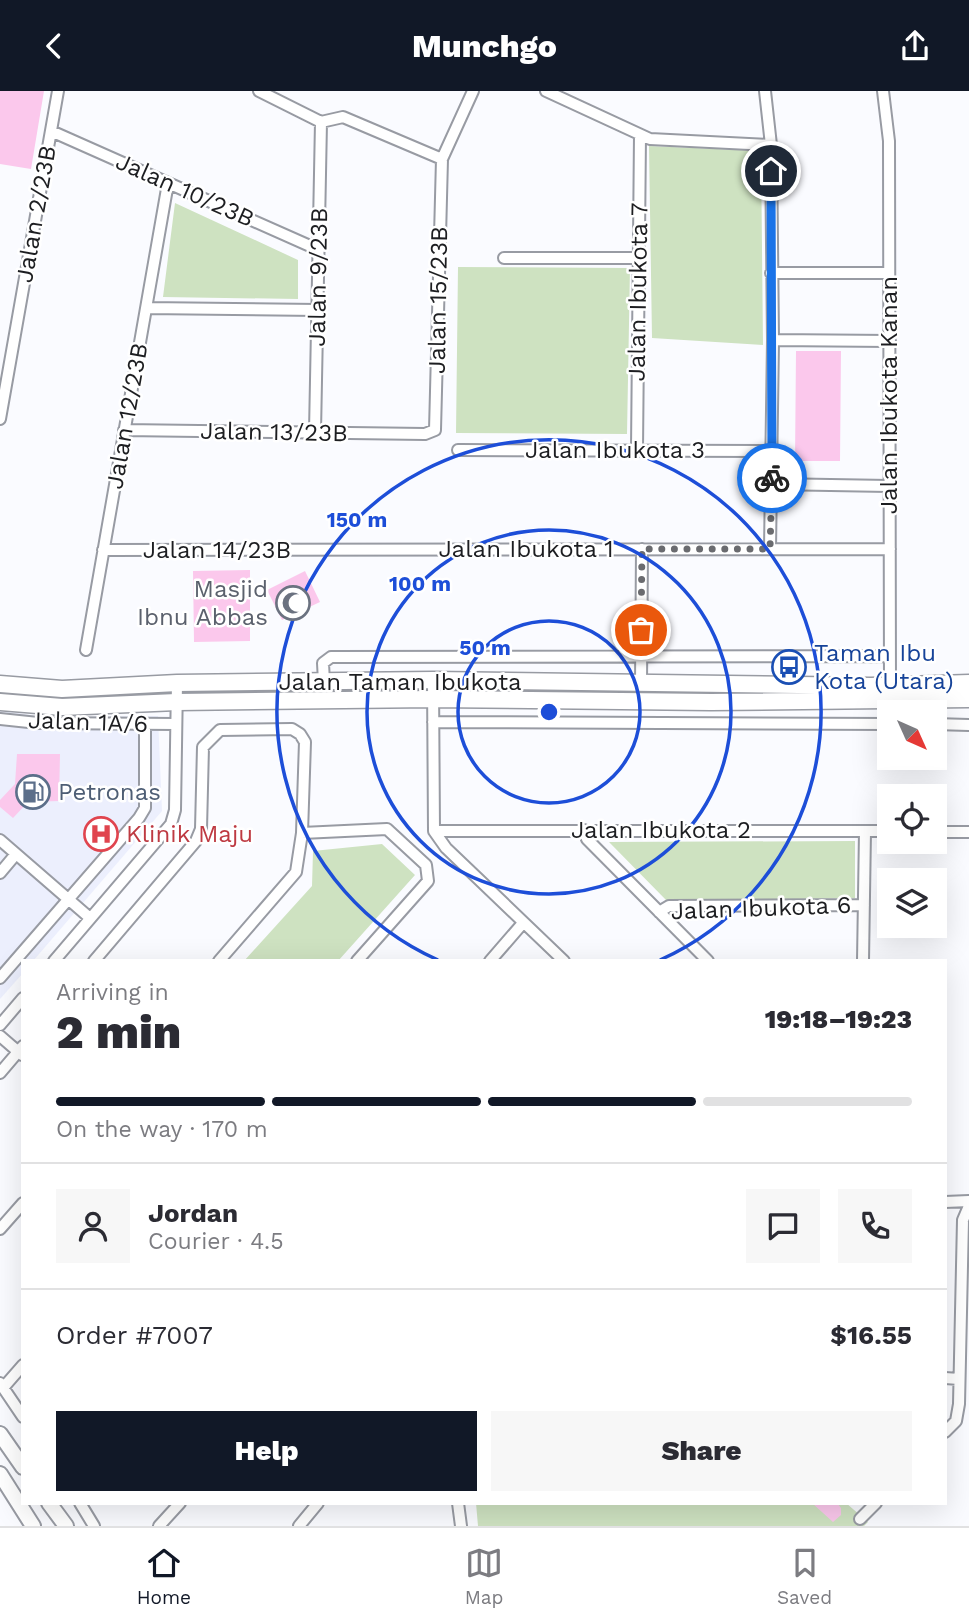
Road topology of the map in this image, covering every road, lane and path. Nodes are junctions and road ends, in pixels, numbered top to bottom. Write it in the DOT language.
graph roads {
  1 [pos="58,91"];
  2 [pos="259,91"];
  3 [pos="473,91"];
  4 [pos="546,91"];
  5 [pos="765,91"];
  6 [pos="883,91"];
  7 [pos="321,122"];
  8 [pos="51,131"];
  9 [pos="640,135"];
  10 [pos="771,145"];
  11 [pos="442,159"];
  12 [pos="168,183"];
  13 [pos="319,250"];
  14 [pos="504,258"];
  15 [pos="638,258"];
  16 [pos="771,273"];
  17 [pos="889,273"];
  18 [pos="146,308"];
  19 [pos="318,310"];
  20 [pos="773,340"];
  21 [pos="890,341"];
  22 [pos="0,419"];
  23 [pos="124,430"];
  24 [pos="315,432"];
  25 [pos="425,434"];
  26 [pos="458,450"];
  27 [pos="637,450"];
  28 [pos="771,451"];
  29 [pos="772,484"];
  30 [pos="889,486"];
  31 [pos="642,549"];
  32 [pos="770,549"];
  33 [pos="890,549"];
  34 [pos="103,550"];
  35 [pos="373,550"];
  36 [pos="86,650"];
  37 [pos="890,656"];
  38 [pos="641,657"];
  39 [pos="433,680"];
  40 [pos="324,681"];
  41 [pos="969,683"];
  42 [pos="0,684"];
  43 [pos="177,684"];
  44 [pos="641,684"];
  45 [pos="890,692"];
  46 [pos="433,699"];
  47 [pos="969,699"];
  48 [pos="0,702"];
  49 [pos="177,702"];
  50 [pos="711,702"];
  51 [pos="0,719"];
  52 [pos="433,722"];
  53 [pos="145,724"];
  54 [pos="176,724"];
  55 [pos="712,724"];
  56 [pos="877,725"];
  57 [pos="947,725"];
  58 [pos="969,725"];
  59 [pos="584,830"];
  60 [pos="434,831"];
  61 [pos="865,831"];
  62 [pos="877,831"];
  63 [pos="947,831"];
  64 [pos="969,832"];
  65 [pos="302,833"];
  66 [pos="0,840"];
  67 [pos="16,854"];
  68 [pos="0,873"];
  69 [pos="68,899"];
  70 [pos="864,905"];
  71 [pos="659,912"];
  72 [pos="90,918"];
  73 [pos="523,923"];
  74 [pos="56,959"];
  75 [pos="96,959"];
  76 [pos="221,959"];
  77 [pos="359,959"];
  78 [pos="492,959"];
  79 [pos="562,959"];
  80 [pos="706,959"];
  81 [pos="863,959"];
  82 [pos="0,978"];
  83 [pos="21,1000"];
  84 [pos="0,1025"];
  85 [pos="0,1036"];
  86 [pos="21,1051"];
  87 [pos="0,1073"];
  88 [pos="947,1202"];
  89 [pos="969,1203"];
  90 [pos="21,1205"];
  91 [pos="0,1229"];
  92 [pos="21,1367"];
  93 [pos="947,1378"];
  94 [pos="959,1379"];
  95 [pos="2,1385"];
  96 [pos="21,1414"];
  97 [pos="947,1430"];
  98 [pos="0,1434"];
  99 [pos="21,1464"];
  100 [pos="0,1473"];
  101 [pos="51,1505"];
  102 [pos="81,1505"];
  103 [pos="178,1505"];
  104 [pos="316,1505"];
  105 [pos="458,1505"];
  106 [pos="874,1505"];
  107 [pos="860,1519"];
  108 [pos="33,1526"];
  109 [pos="66,1526"];
  110 [pos="94,1526"];
  111 [pos="159,1526"];
  112 [pos="299,1526"];
  113 [pos="461,1526"];
  1 -- 8 [label="street, Jalan 2/23B"];
  2 -- 7 [label="street"];
  3 -- 11 [label="street"];
  4 -- 9 [label="street"];
  5 -- 10 [label="street"];
  6 -- 17 [label="street, Jalan Ibukota Kanan"];
  7 -- 11 [label="street"];
  7 -- 13 [label="street, Jalan 9/23B"];
  8 -- 12 [label="street, Jalan 10/23B"];
  8 -- 22 [label="street, Jalan 2/23B"];
  9 -- 10 [label="street"];
  9 -- 15 [label="street, Jalan Ibukota 7"];
  10 -- 16 [label="street"];
  11 -- 25 [label="street, Jalan 15/23B"];
  12 -- 13 [label="street, Jalan 10/23B"];
  12 -- 18 [label="street, Jalan 12/23B"];
  13 -- 19 [label="street, Jalan 9/23B"];
  14 -- 15 [label="street"];
  15 -- 27 [label="street, Jalan Ibukota 7"];
  16 -- 17 [label="street"];
  16 -- 20 [label="street"];
  17 -- 21 [label="street, Jalan Ibukota Kanan"];
  18 -- 19 [label="street"];
  18 -- 23 [label="street, Jalan 12/23B"];
  19 -- 24 [label="street, Jalan 9/23B"];
  20 -- 21 [label="street"];
  20 -- 28 [label="street"];
  21 -- 30 [label="street, Jalan Ibukota Kanan"];
  23 -- 24 [label="street, Jalan 13/23B"];
  23 -- 34 [label="street, Jalan 12/23B"];
  24 -- 25 [label="street, Jalan 13/23B"];
  26 -- 27 [label="street, Jalan Ibukota 3"];
  27 -- 28 [label="street, Jalan Ibukota 3"];
  28 -- 29 [label="street"];
  29 -- 30 [label="street"];
  29 -- 32 [label="street"];
  30 -- 33 [label="street, Jalan Ibukota Kanan"];
  31 -- 32 [label="street, Jalan Ibukota 1"];
  31 -- 35 [label="street, Jalan Ibukota 1"];
  31 -- 38 [label="street"];
  32 -- 33 [label="street, Jalan Ibukota 1"];
  33 -- 37 [label="street, Jalan Ibukota Kanan"];
  34 -- 35 [label="street, Jalan 14/23B"];
  34 -- 36 [label="street, Jalan 12/23B"];
  37 -- 38 [label="street"];
  37 -- 45 [label="street, Jalan Ibukota Kanan"];
  38 -- 40 [label="street"];
  38 -- 44 [label="street"];
  39 -- 40 [label="main road, Jalan Taman Ibukota"];
  39 -- 44 [label="main road, Jalan Taman Ibukota"];
  39 -- 46 [label="street"];
  40 -- 43 [label="main road, Jalan Taman Ibukota"];
  41 -- 45 [label="main road, Jalan Taman Ibukota"];
  42 -- 43 [label="main road, Jalan Taman Ibukota"];
  43 -- 49 [label="street"];
  44 -- 45 [label="main road, Jalan Taman Ibukota"];
  45 -- 47 [label="main road, Jalan Taman Ibukota"];
  45 -- 50 [label="main road, Jalan Taman Ibukota"];
  46 -- 49 [label="main road, Jalan Taman Ibukota"];
  46 -- 50 [label="main road, Jalan Taman Ibukota"];
  46 -- 52 [label="street"];
  48 -- 49 [label="main road, Jalan Taman Ibukota"];
  49 -- 54 [label="street"];
  50 -- 55 [label="street"];
  51 -- 53 [label="street, Jalan 1A/6"];
  52 -- 55 [label="street"];
  52 -- 60 [label="street"];
  53 -- 54 [label="street, Jalan 1A/6"];
  53 -- 69 [label="street"];
  54 -- 72 [label="street"];
  55 -- 56 [label="street"];
  57 -- 58 [label="street"];
  59 -- 60 [label="street, Jalan Ibukota 2"];
  59 -- 61 [label="street, Jalan Ibukota 2"];
  59 -- 71 [label="street"];
  60 -- 73 [label="street"];
  61 -- 62 [label="street, Jalan Ibukota 2"];
  61 -- 70 [label="street"];
  63 -- 64 [label="street"];
  65 -- 75 [label="street"];
  65 -- 76 [label="street"];
  65 -- 77 [label="street"];
  66 -- 67 [label="street"];
  67 -- 68 [label="street"];
  67 -- 69 [label="street"];
  69 -- 72 [label="street"];
  69 -- 82 [label="street"];
  70 -- 71 [label="street, Jalan Ibukota 6"];
  70 -- 81 [label="street"];
  71 -- 80 [label="street"];
  72 -- 74 [label="street"];
  73 -- 78 [label="street"];
  73 -- 79 [label="street"];
  83 -- 84 [label="street"];
  85 -- 86 [label="street"];
  86 -- 87 [label="street"];
  88 -- 89 [label="street"];
  89 -- 94 [label="street"];
  90 -- 91 [label="street"];
  92 -- 95 [label="street"];
  93 -- 94 [label="street"];
  94 -- 97 [label="street"];
  95 -- 96 [label="street"];
  98 -- 99 [label="street"];
  100 -- 108 [label="street"];
  101 -- 109 [label="street"];
  102 -- 110 [label="street"];
  103 -- 111 [label="street"];
  104 -- 112 [label="street"];
  105 -- 113 [label="street"];
  106 -- 107 [label="street"];
}
